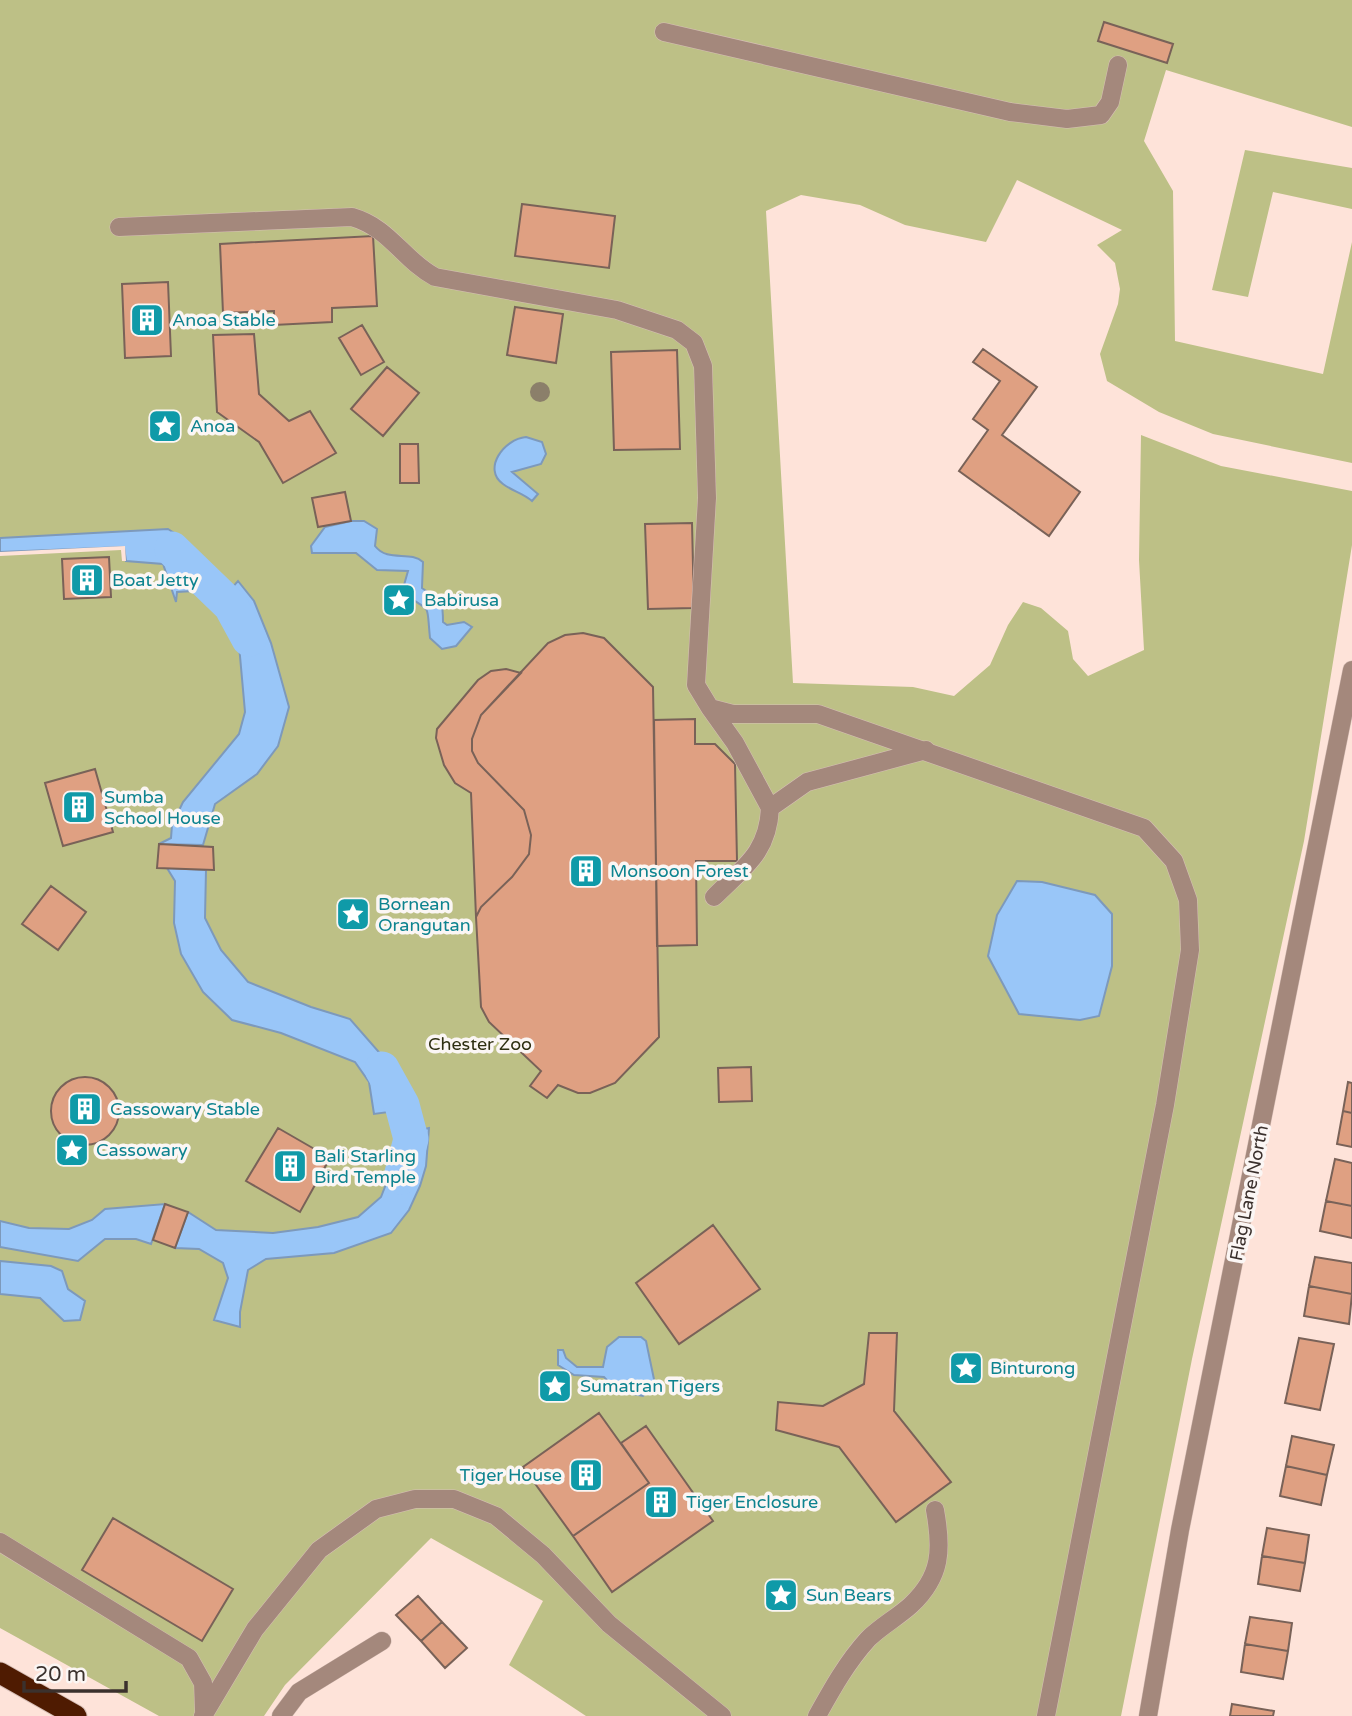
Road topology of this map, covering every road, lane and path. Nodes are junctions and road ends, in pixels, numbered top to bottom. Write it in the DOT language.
graph roads {
  1 [pos="664,32"];
  2 [pos="1118,65"];
  3 [pos="119,228"];
  4 [pos="1352,670"];
  5 [pos="710,708"];
  6 [pos="1346,728"];
  7 [pos="926,750"];
  8 [pos="771,808"];
  9 [pos="714,897"];
  10 [pos="935,1510"];
  11 [pos="0,1542"];
  12 [pos="383,1641"];
  13 [pos="0,1673"];
  14 [pos="203,1714"];
  15 [pos="70,1715"];
  16 [pos="281,1716"];
  17 [pos="722,1716"];
  18 [pos="817,1716"];
  19 [pos="1046,1716"];
  20 [pos="1148,1716"];
  1 -- 2 [label="street"];
  3 -- 5 [label="street"];
  4 -- 6 [label="street, Flag Lane North"];
  5 -- 7 [label="street"];
  5 -- 8 [label="street"];
  6 -- 20 [label="street, Flag Lane North"];
  7 -- 8 [label="street"];
  7 -- 19 [label="street"];
  8 -- 9 [label="street"];
  10 -- 18 [label="street"];
  11 -- 14 [label="street"];
  12 -- 16 [label="street"];
  13 -- 15 [label="highway"];
  14 -- 17 [label="street"];
}
